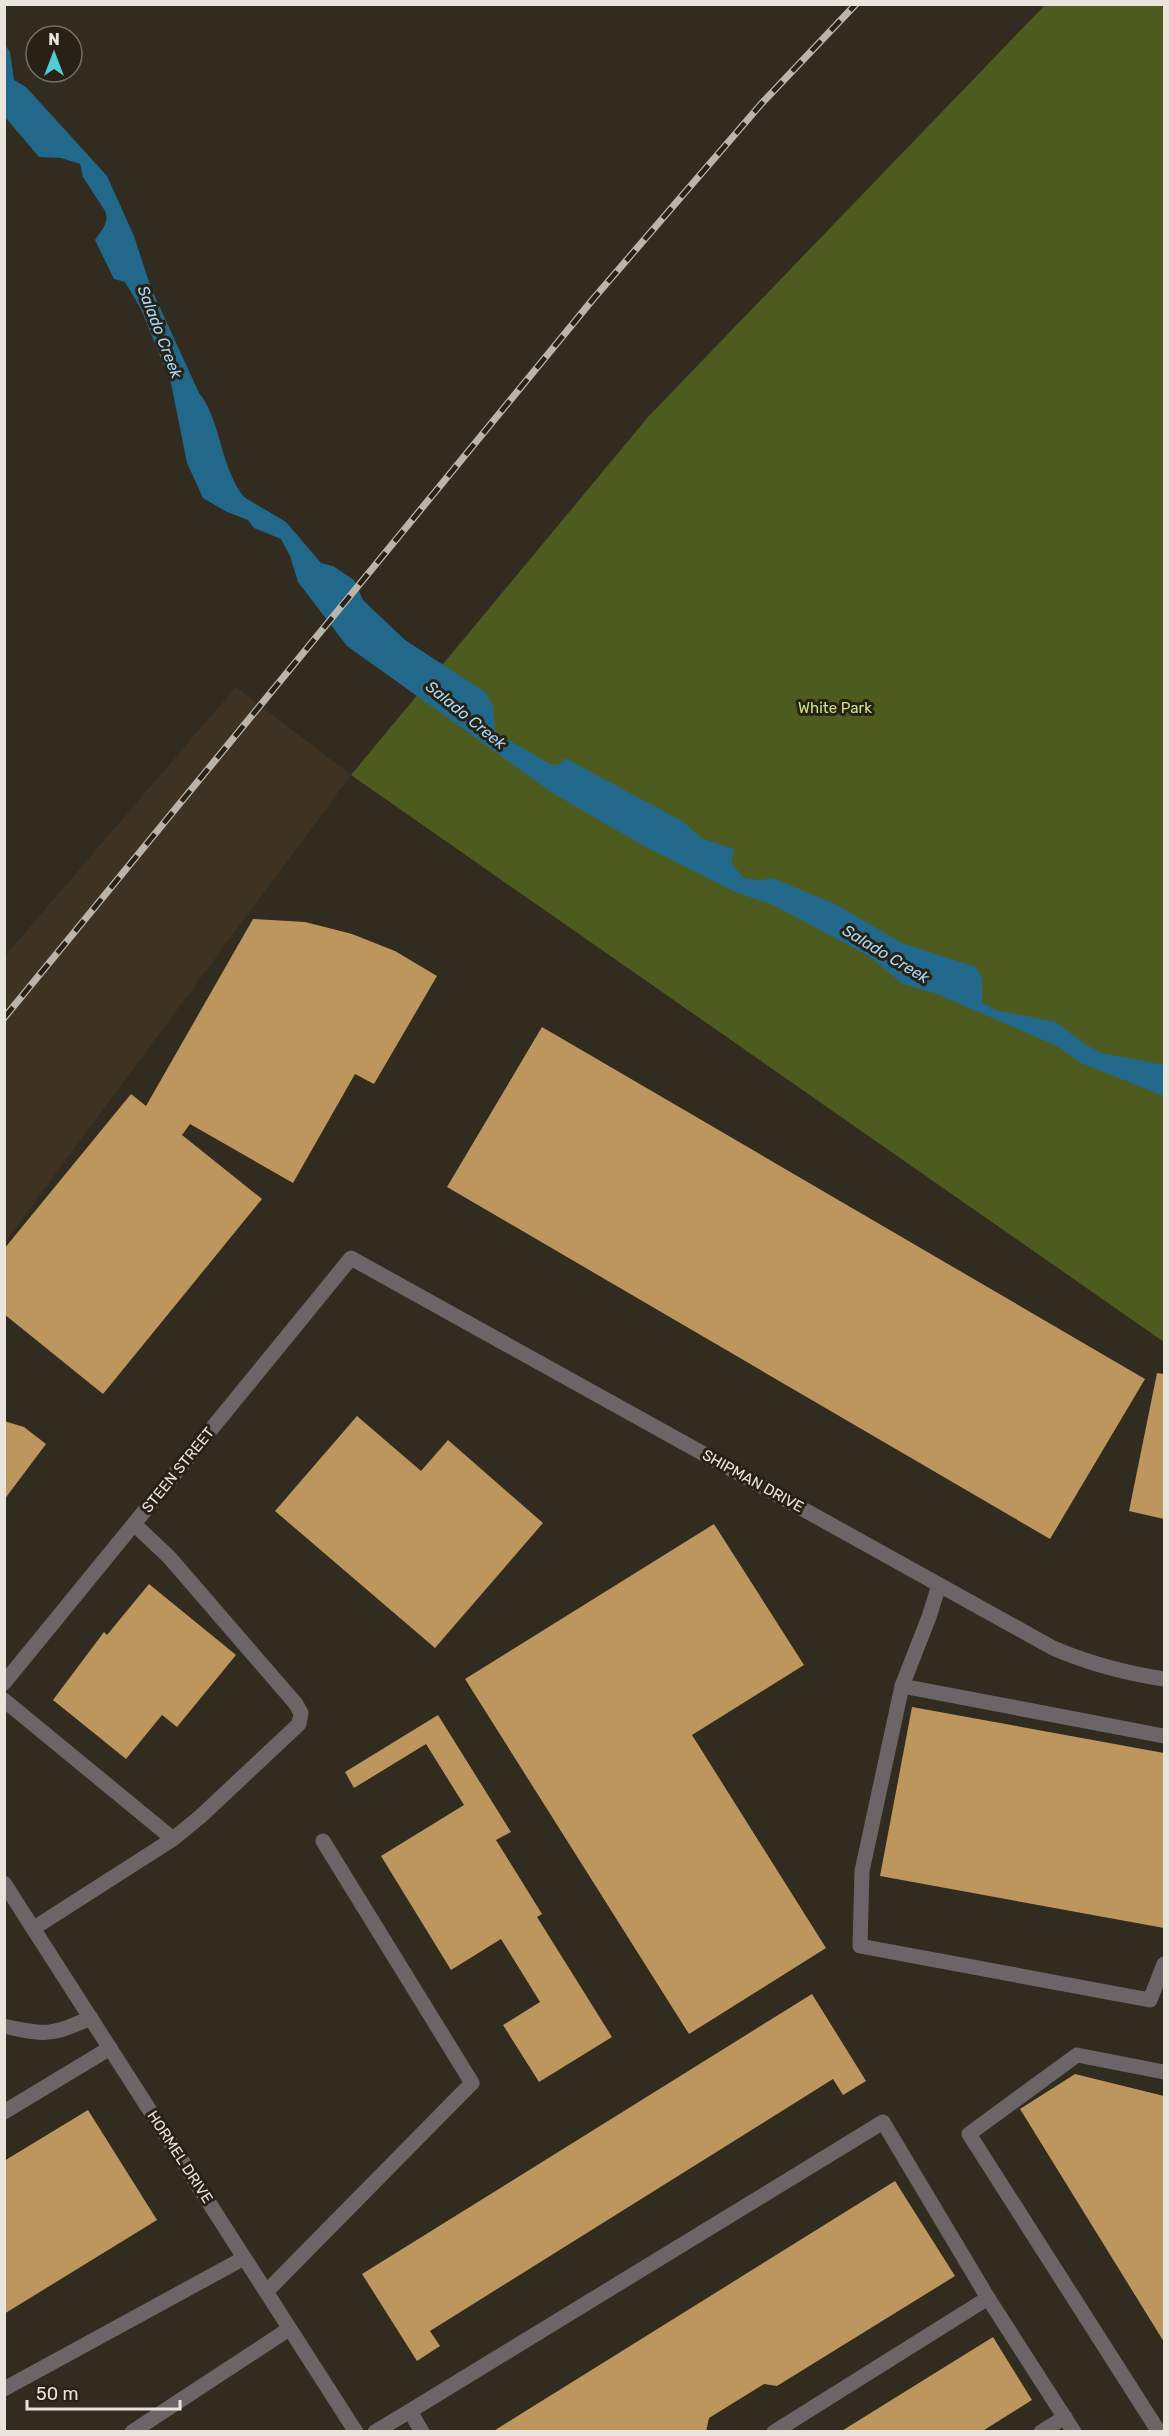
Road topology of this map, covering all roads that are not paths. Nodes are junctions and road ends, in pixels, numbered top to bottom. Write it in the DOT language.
graph roads {
  1 [pos="351,1258"];
  2 [pos="134,1524"];
  3 [pos="939,1585"];
  4 [pos="1164,1679"];
  5 [pos="4,1683"];
  6 [pos="902,1686"];
  7 [pos="4,1700"];
  8 [pos="1164,1736"];
  9 [pos="173,1839"];
  10 [pos="322,1841"];
  11 [pos="4,1882"];
  12 [pos="34,1928"];
  13 [pos="1164,1965"];
  14 [pos="91,2018"];
  15 [pos="4,2026"];
  16 [pos="110,2048"];
  17 [pos="1164,2072"];
  18 [pos="4,2112"];
  19 [pos="244,2258"];
  20 [pos="266,2292"];
  21 [pos="988,2298"];
  22 [pos="289,2328"];
  23 [pos="4,2389"];
  24 [pos="410,2411"];
  25 [pos="1065,2417"];
  26 [pos="132,2432"];
  27 [pos="356,2432"];
  28 [pos="375,2432"];
  29 [pos="423,2432"];
  30 [pos="774,2432"];
  31 [pos="1041,2432"];
  32 [pos="1074,2432"];
  33 [pos="1159,2432"];
  1 -- 2 [label="street, STEEN STREET"];
  1 -- 3 [label="street, SHIPMAN DRIVE"];
  2 -- 5 [label="street, STEEN STREET"];
  2 -- 9 [label="street"];
  3 -- 4 [label="street, SHIPMAN DRIVE"];
  3 -- 6 [label="street"];
  6 -- 8 [label="street"];
  6 -- 13 [label="street"];
  7 -- 9 [label="street"];
  9 -- 12 [label="street"];
  10 -- 20 [label="street"];
  11 -- 12 [label="street, HORMEL DRIVE"];
  12 -- 14 [label="street, HORMEL DRIVE"];
  14 -- 15 [label="street"];
  14 -- 16 [label="street, HORMEL DRIVE"];
  16 -- 18 [label="street"];
  16 -- 19 [label="street, HORMEL DRIVE"];
  17 -- 33 [label="street"];
  19 -- 20 [label="street, HORMEL DRIVE"];
  19 -- 23 [label="street"];
  20 -- 22 [label="street, HORMEL DRIVE"];
  21 -- 24 [label="street"];
  21 -- 25 [label="street"];
  21 -- 30 [label="street"];
  22 -- 26 [label="street"];
  22 -- 27 [label="street, HORMEL DRIVE"];
  24 -- 28 [label="street"];
  24 -- 29 [label="street"];
  25 -- 31 [label="street"];
  25 -- 32 [label="street"];
}
